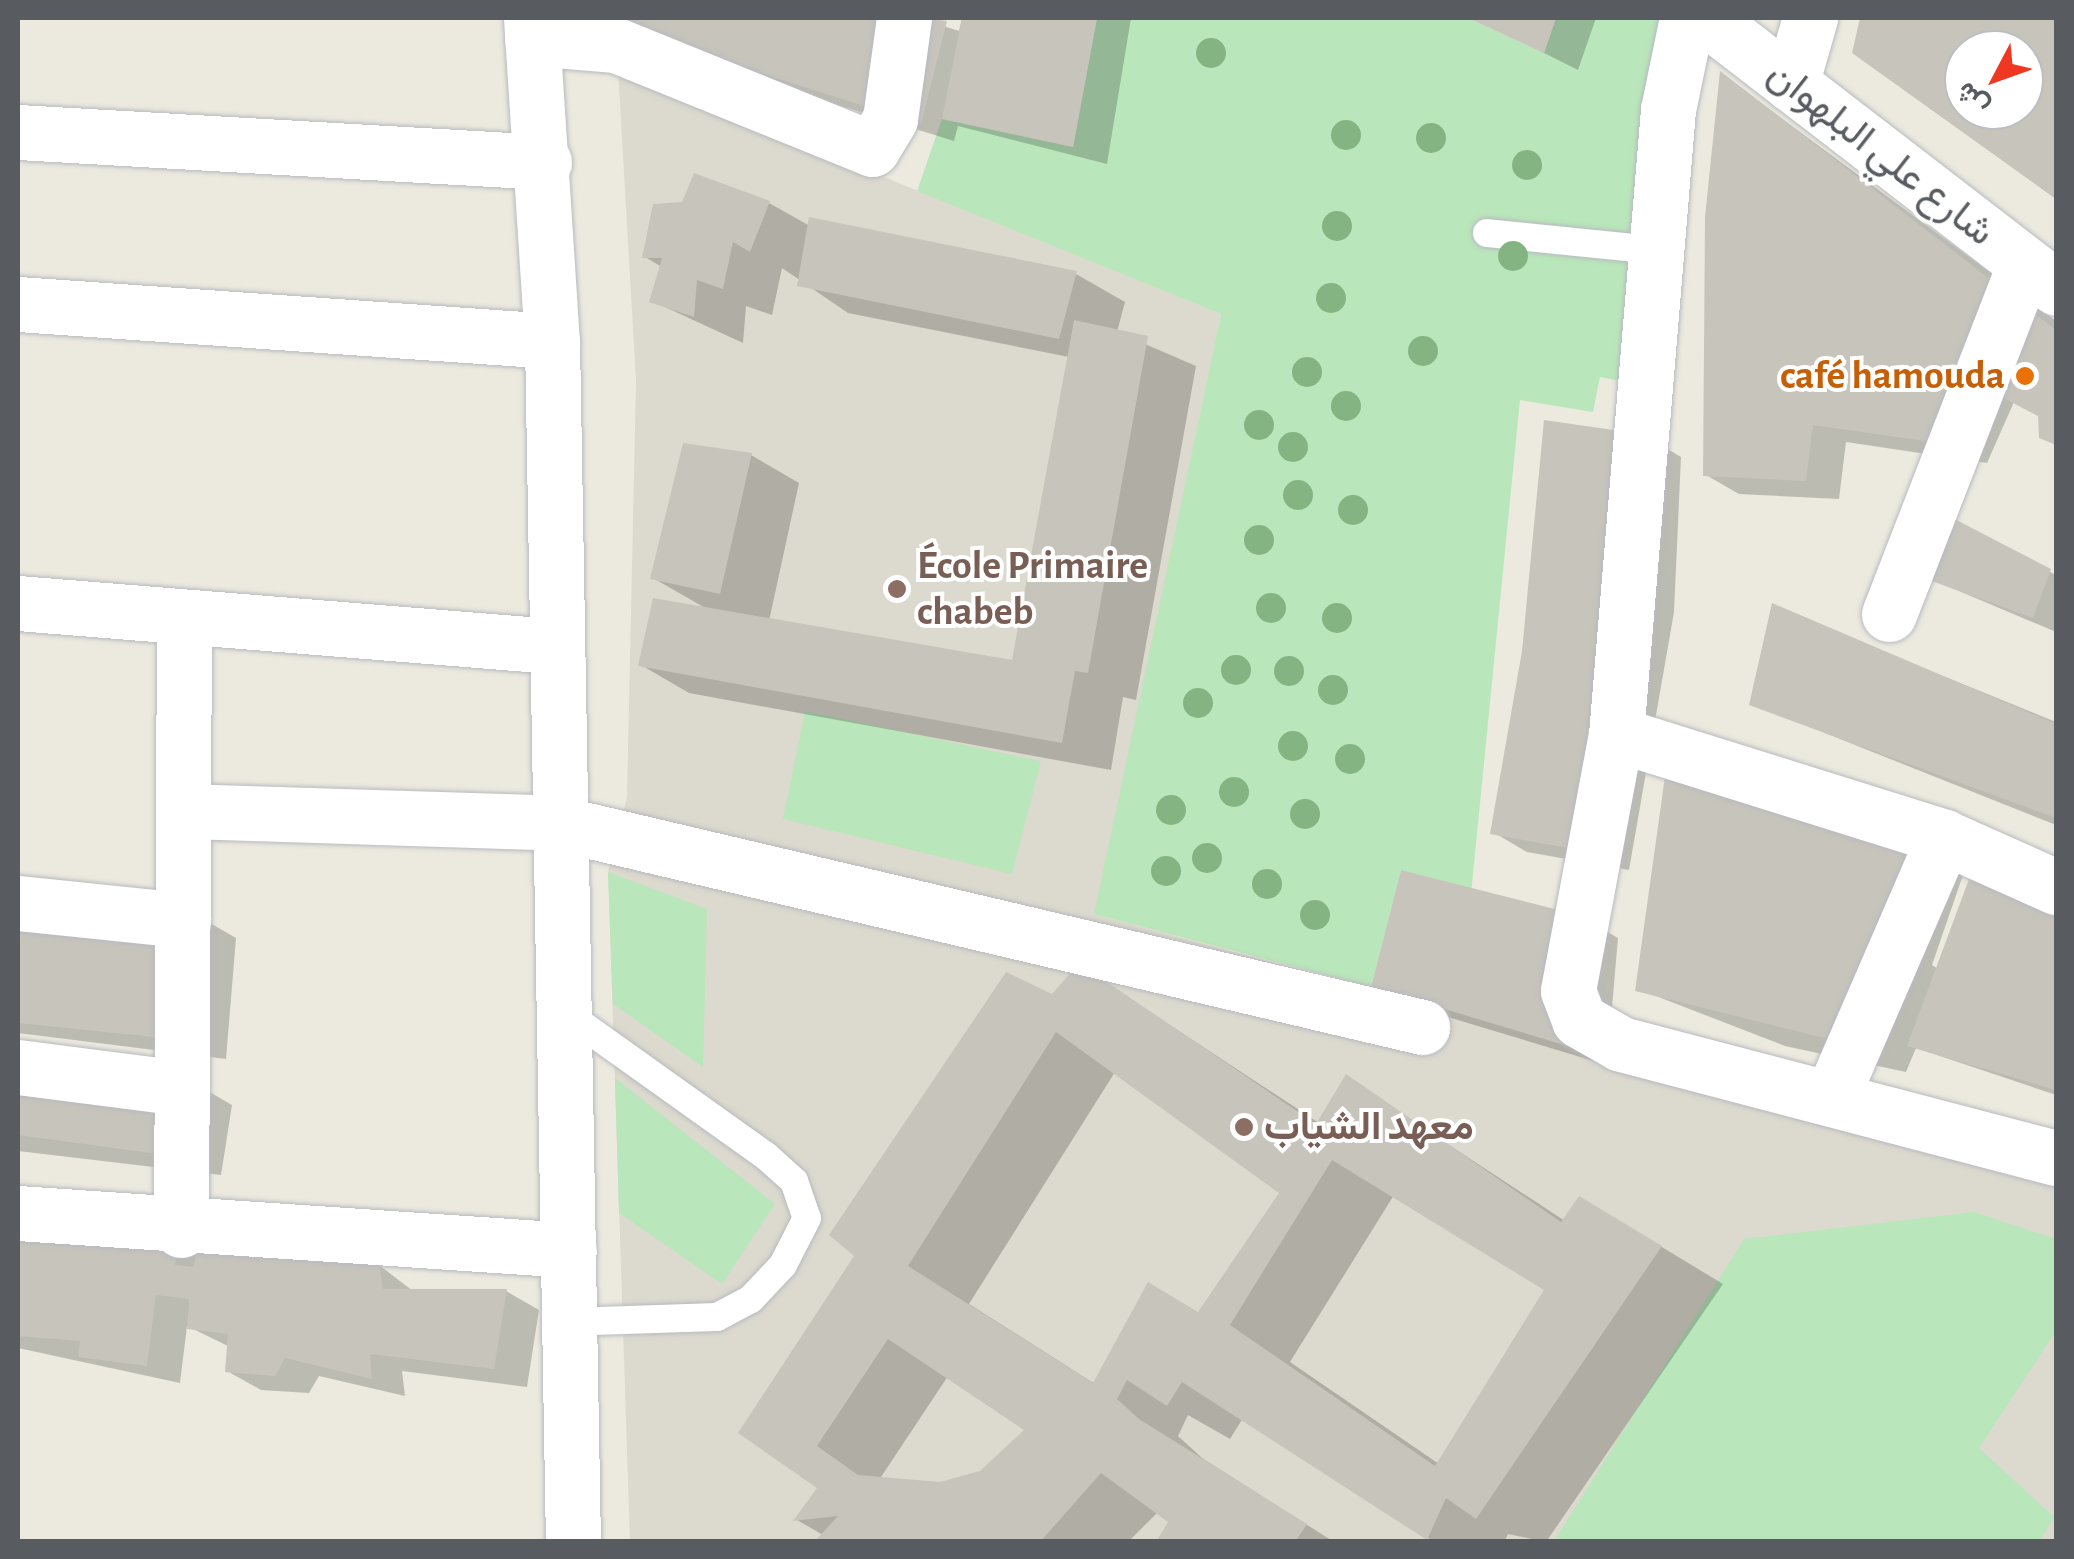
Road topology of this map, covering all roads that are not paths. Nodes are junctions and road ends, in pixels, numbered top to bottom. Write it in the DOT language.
graph roads {
  1 [pos="904,18"];
  2 [pos="1687,18"];
  3 [pos="1706,18"];
  4 [pos="1810,18"];
  5 [pos="531,28"];
  6 [pos="1791,84"];
  7 [pos="18,132"];
  8 [pos="544,162"];
  9 [pos="1487,233"];
  10 [pos="1654,250"];
  11 [pos="2041,276"];
  12 [pos="18,304"];
  13 [pos="552,340"];
  14 [pos="18,602"];
  15 [pos="1890,614"];
  16 [pos="184,622"];
  17 [pos="552,646"];
  18 [pos="1616,734"];
  19 [pos="184,811"];
  20 [pos="557,823"];
  21 [pos="1944,837"];
  22 [pos="2056,887"];
  23 [pos="18,903"];
  24 [pos="182,920"];
  25 [pos="562,1011"];
  26 [pos="1422,1027"];
  27 [pos="18,1067"];
  28 [pos="182,1088"];
  29 [pos="1831,1098"];
  30 [pos="2056,1158"];
  31 [pos="18,1213"];
  32 [pos="181,1230"];
  33 [pos="569,1250"];
  34 [pos="570,1322"];
  35 [pos="572,1542"];
  1 -- 5 [label="street"];
  2 -- 10 [label="street"];
  3 -- 6 [label="street, شارع علي البلهوان"];
  4 -- 6 [label="street"];
  5 -- 8 [label="street"];
  6 -- 11 [label="street, شارع علي البلهوان"];
  7 -- 8 [label="street"];
  8 -- 13 [label="street"];
  9 -- 10 [label="lane"];
  10 -- 18 [label="street"];
  11 -- 15 [label="street"];
  12 -- 13 [label="street"];
  13 -- 17 [label="street"];
  14 -- 16 [label="street"];
  16 -- 17 [label="street"];
  16 -- 19 [label="street"];
  17 -- 20 [label="street"];
  18 -- 21 [label="street"];
  18 -- 29 [label="street"];
  19 -- 20 [label="street"];
  19 -- 24 [label="street"];
  20 -- 25 [label="street"];
  20 -- 26 [label="street"];
  21 -- 22 [label="street"];
  21 -- 29 [label="street"];
  23 -- 24 [label="street"];
  24 -- 28 [label="street"];
  25 -- 33 [label="street"];
  25 -- 34 [label="lane"];
  27 -- 28 [label="street"];
  28 -- 32 [label="street"];
  29 -- 30 [label="street"];
  31 -- 32 [label="street"];
  32 -- 33 [label="street"];
  33 -- 34 [label="street"];
  34 -- 35 [label="street"];
}
